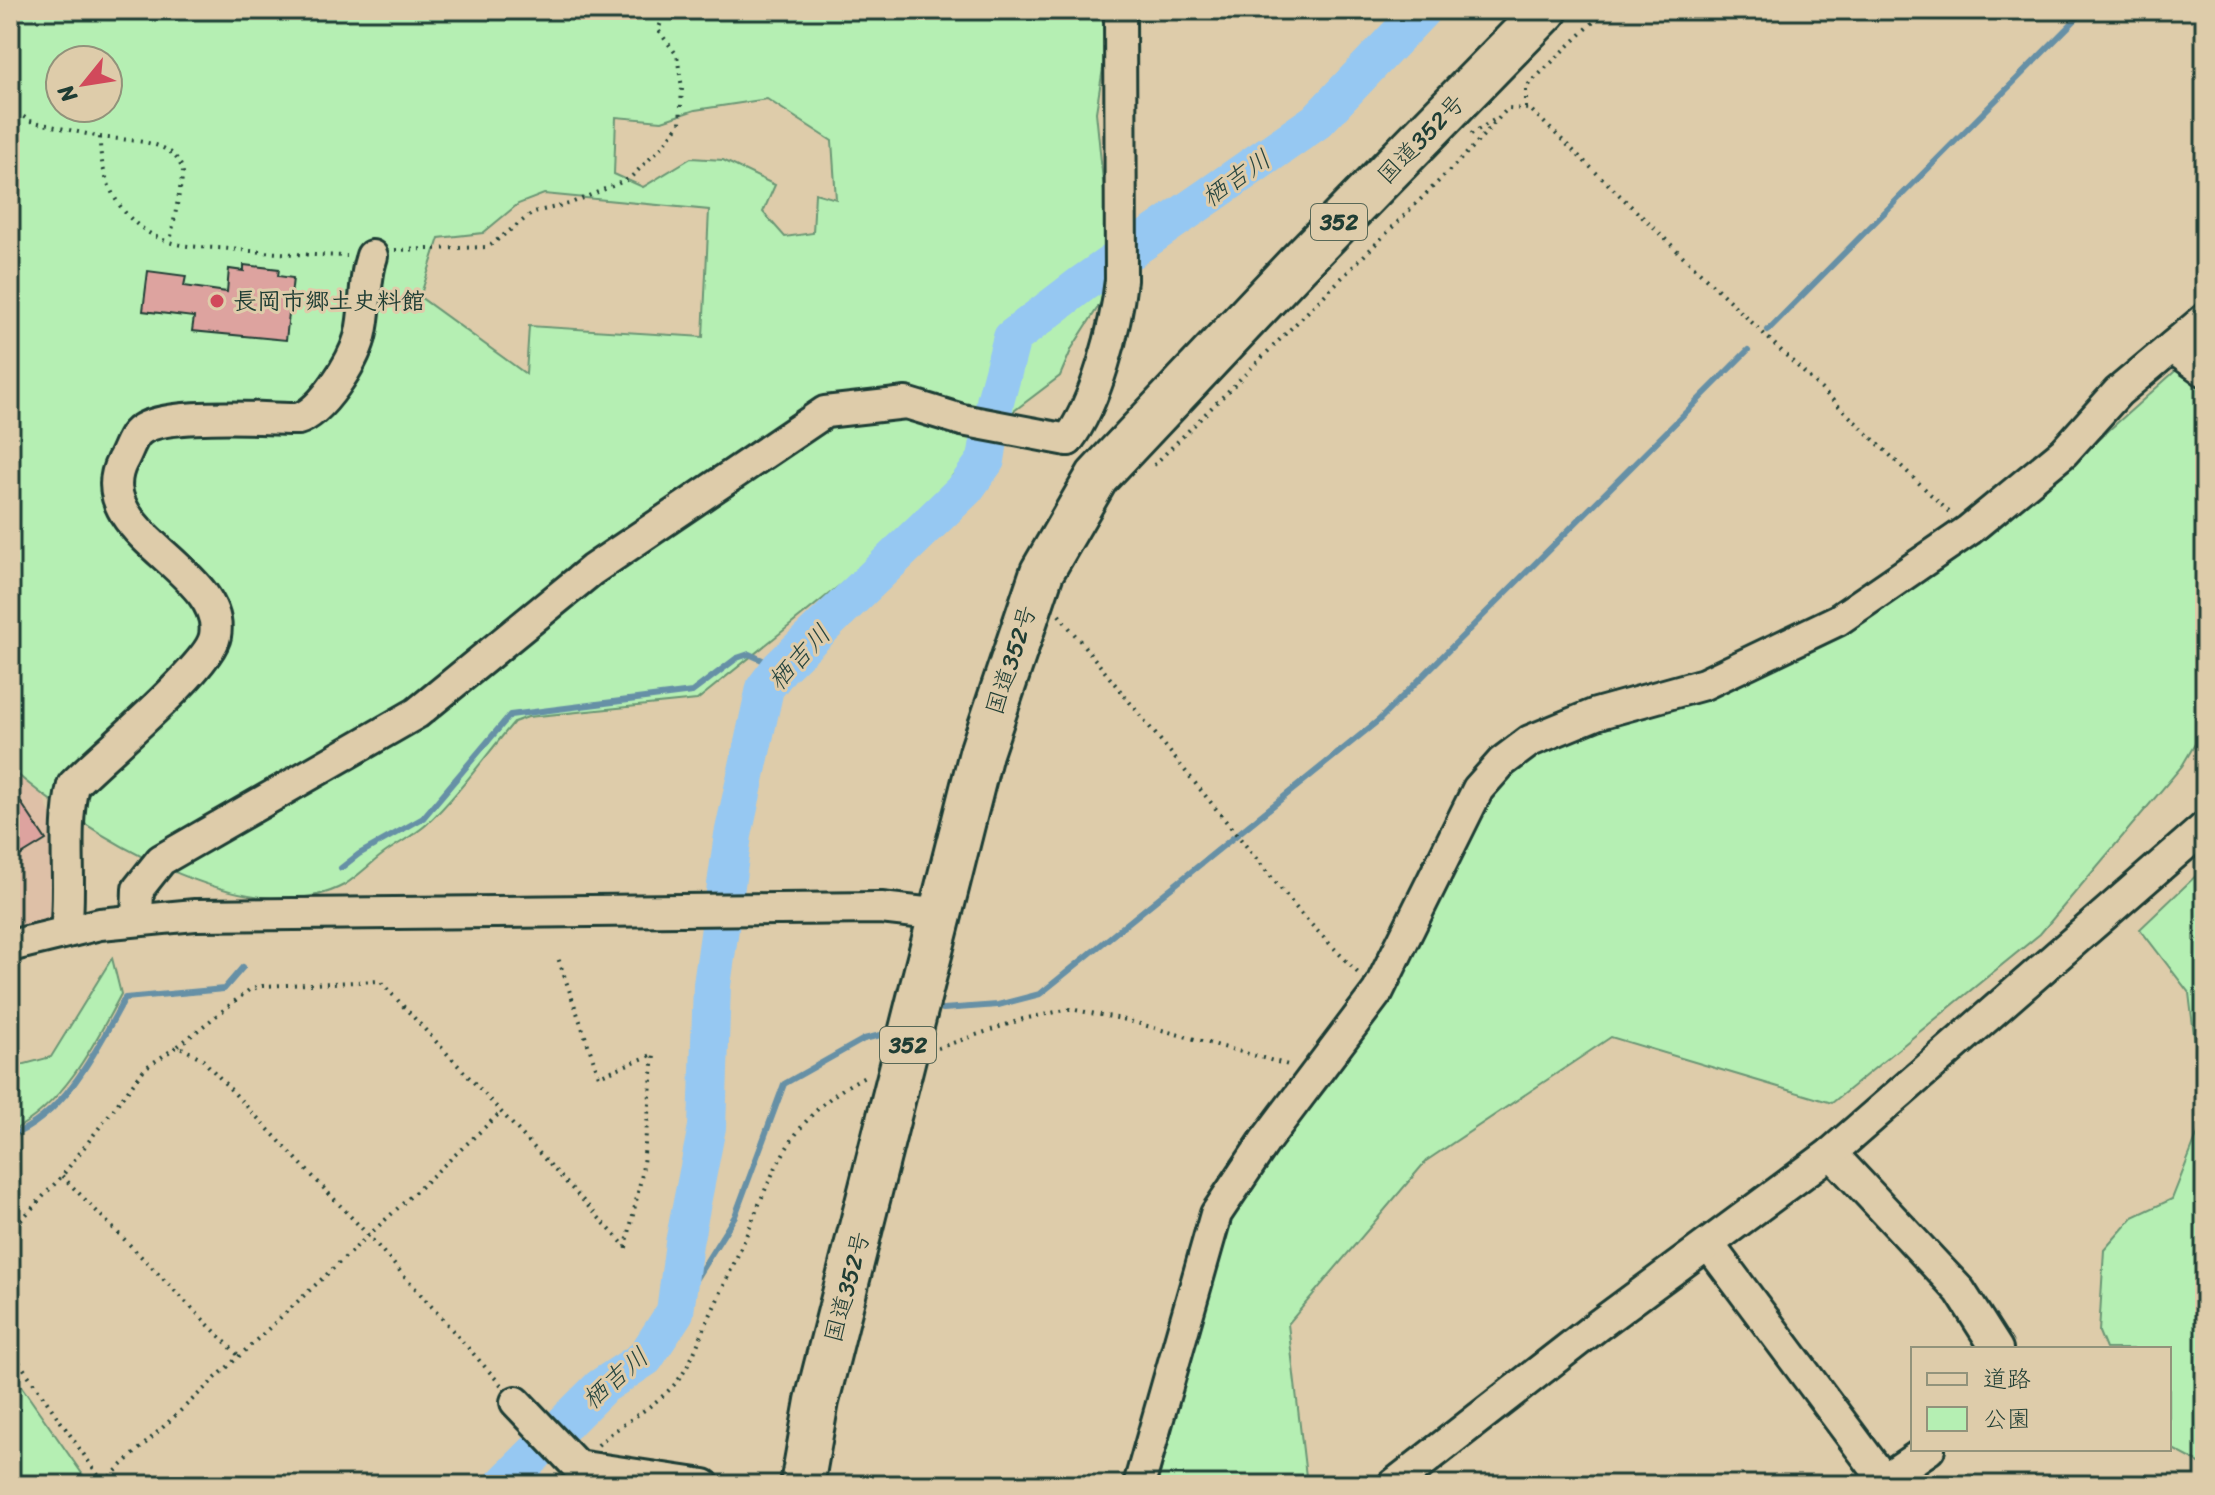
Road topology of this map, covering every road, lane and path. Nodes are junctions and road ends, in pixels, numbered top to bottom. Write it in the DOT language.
graph roads {
  1 [pos="666,10"];
  2 [pos="1120,10"];
  3 [pos="1546,10"];
  4 [pos="1606,10"];
  5 [pos="10,108"];
  6 [pos="1526,108"];
  7 [pos="100,137"];
  8 [pos="170,242"];
  9 [pos="372,256"];
  10 [pos="2205,319"];
  11 [pos="2190,361"];
  12 [pos="1068,440"];
  13 [pos="1152,468"];
  14 [pos="1097,477"];
  15 [pos="1969,530"];
  16 [pos="1042,611"];
  17 [pos="2205,827"];
  18 [pos="942,915"];
  19 [pos="137,919"];
  20 [pos="66,931"];
  21 [pos="10,946"];
  22 [pos="557,955"];
  23 [pos="1378,991"];
  24 [pos="178,1046"];
  25 [pos="905,1055"];
  26 [pos="1318,1073"];
  27 [pos="501,1112"];
  28 [pos="1831,1153"];
  29 [pos="62,1176"];
  30 [pos="10,1232"];
  31 [pos="368,1235"];
  32 [pos="1709,1245"];
  33 [pos="1996,1347"];
  34 [pos="10,1349"];
  35 [pos="239,1356"];
  36 [pos="516,1402"];
  37 [pos="1926,1451"];
  38 [pos="573,1463"];
  39 [pos="104,1483"];
  40 [pos="1882,1483"];
  41 [pos="704,1485"];
  42 [pos="802,1485"];
  43 [pos="1139,1485"];
  44 [pos="1393,1485"];
  1 -- 9 [label="path"];
  2 -- 12 [label="street"];
  3 -- 14 [label="highway, 国道352号 / 352"];
  4 -- 6 [label="path"];
  5 -- 7 [label="path"];
  6 -- 13 [label="path"];
  6 -- 15 [label="path"];
  7 -- 8 [label="path"];
  7 -- 8 [label="path"];
  8 -- 9 [label="path"];
  9 -- 20 [label="street"];
  10 -- 11 [label="street"];
  11 -- 15 [label="street"];
  12 -- 14 [label="street"];
  12 -- 19 [label="street"];
  14 -- 16 [label="highway, 国道352号 / 352"];
  15 -- 23 [label="street"];
  16 -- 18 [label="highway, 国道352号 / 352"];
  16 -- 23 [label="path"];
  17 -- 28 [label="street"];
  18 -- 19 [label="street"];
  18 -- 25 [label="highway, 国道352号 / 352"];
  19 -- 20 [label="street"];
  20 -- 21 [label="street"];
  22 -- 27 [label="path"];
  23 -- 26 [label="street"];
  24 -- 27 [label="path"];
  24 -- 29 [label="path"];
  24 -- 31 [label="path"];
  25 -- 26 [label="path"];
  25 -- 38 [label="path"];
  25 -- 42 [label="highway, 国道352号 / 352"];
  26 -- 43 [label="street"];
  27 -- 31 [label="path"];
  28 -- 32 [label="street"];
  28 -- 33 [label="street"];
  29 -- 30 [label="path"];
  29 -- 35 [label="path"];
  31 -- 35 [label="path"];
  31 -- 36 [label="path"];
  32 -- 40 [label="street"];
  32 -- 44 [label="street"];
  34 -- 39 [label="path"];
  35 -- 39 [label="path"];
  36 -- 38 [label="street"];
  37 -- 40 [label="street"];
  38 -- 41 [label="street"];
}
